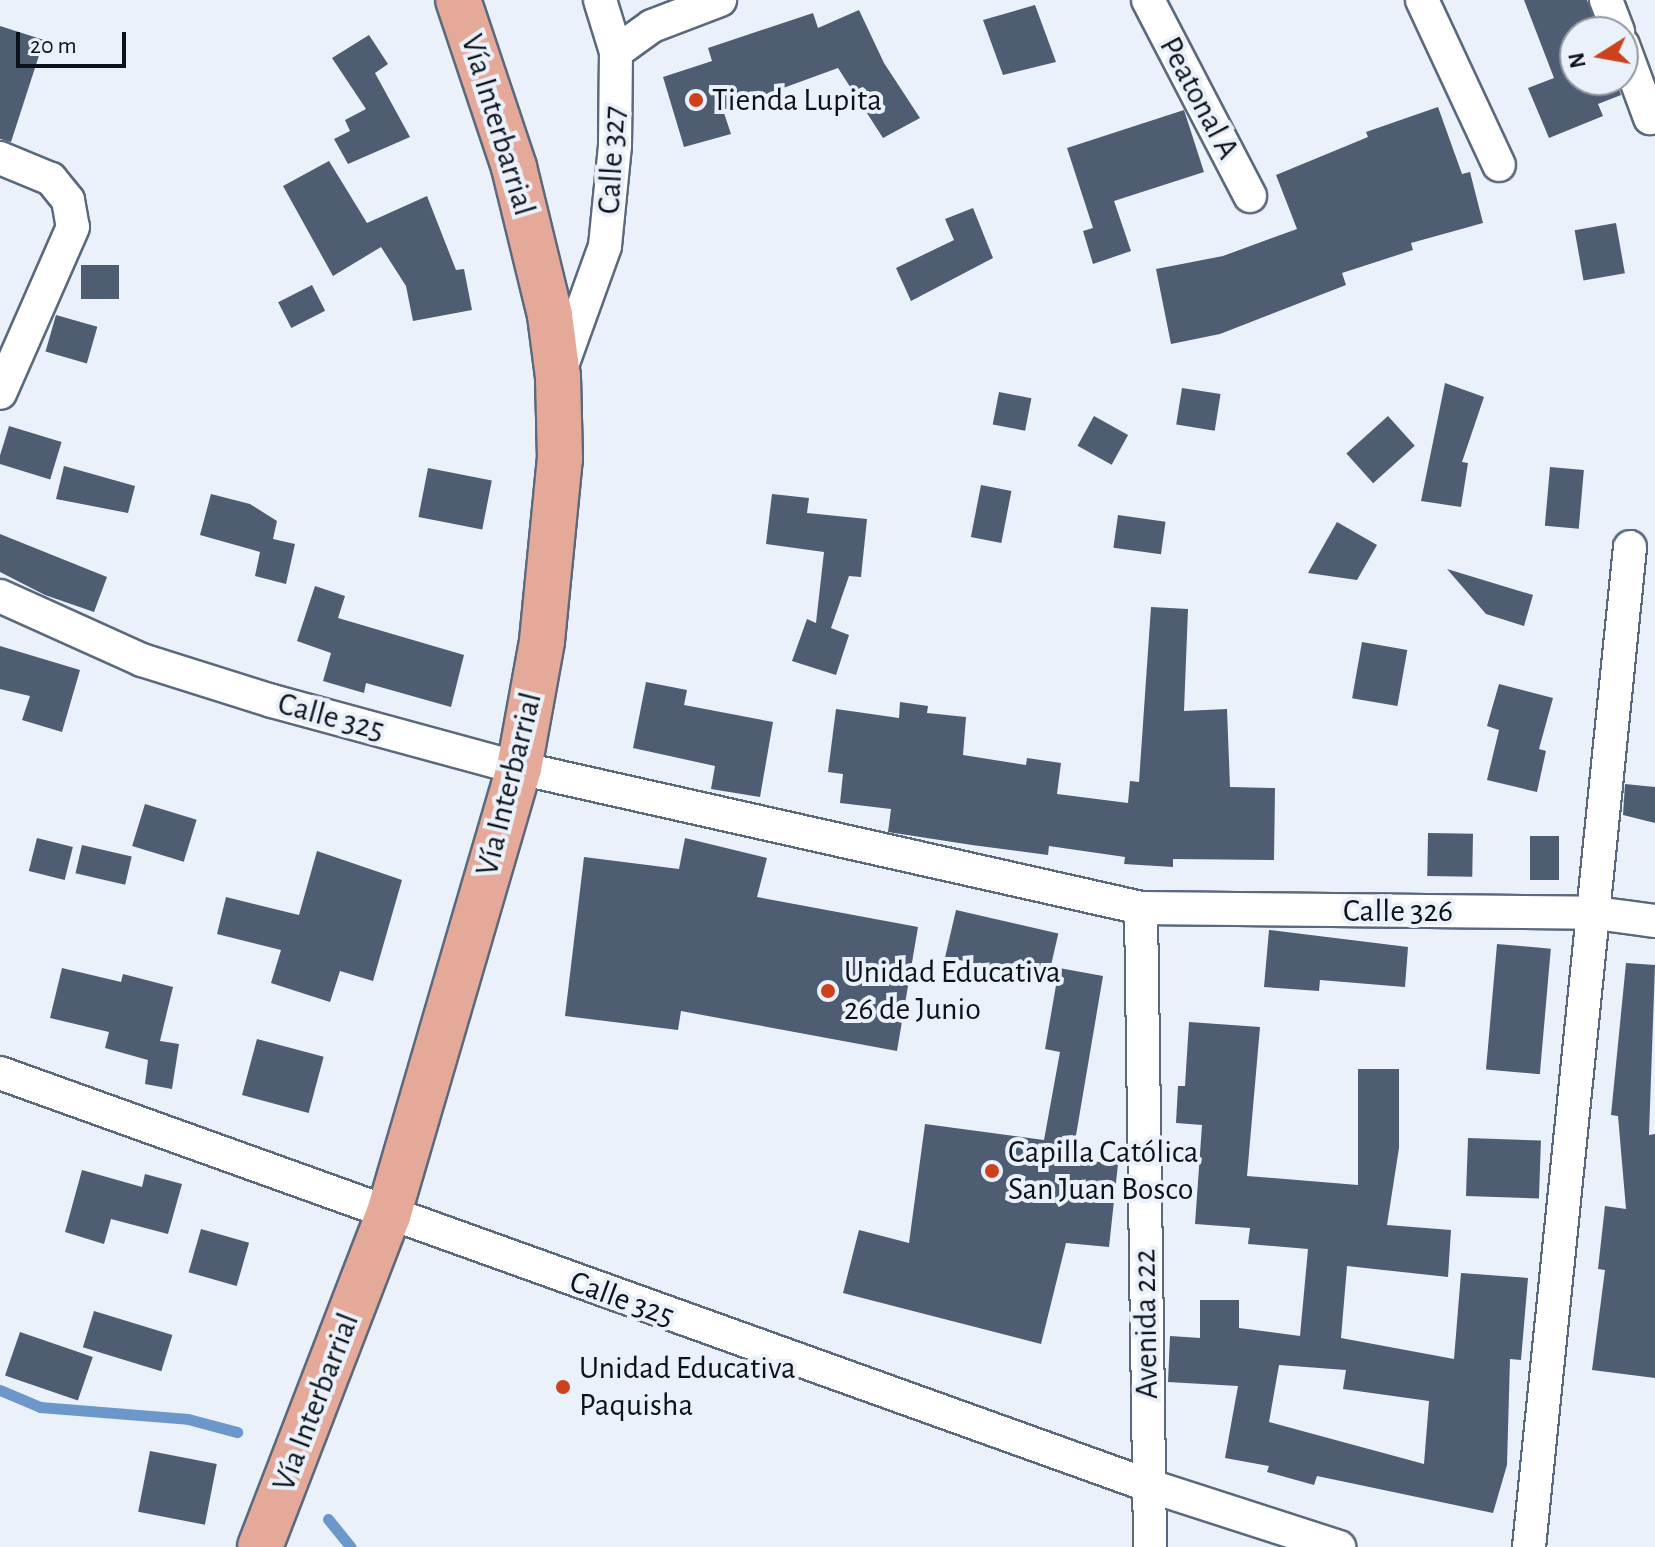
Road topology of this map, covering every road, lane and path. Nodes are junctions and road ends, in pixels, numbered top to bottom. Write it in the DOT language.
graph roads {
  1 [pos="458,0"];
  2 [pos="600,0"];
  3 [pos="720,0"];
  4 [pos="1148,0"];
  5 [pos="1422,0"];
  6 [pos="616,52"];
  7 [pos="1639,88"];
  8 [pos="1650,118"];
  9 [pos="0,158"];
  10 [pos="1499,165"];
  11 [pos="1250,196"];
  12 [pos="558,377"];
  13 [pos="0,393"];
  14 [pos="1630,547"];
  15 [pos="0,596"];
  16 [pos="519,768"];
  17 [pos="1141,908"];
  18 [pos="1595,913"];
  19 [pos="1655,921"];
  20 [pos="0,1073"];
  21 [pos="388,1216"];
  22 [pos="1150,1486"];
  23 [pos="260,1547"];
  24 [pos="1150,1547"];
  25 [pos="1339,1547"];
  26 [pos="1529,1547"];
  1 -- 12 [label="main road, Vía Interbarrial"];
  2 -- 6 [label="street, Calle 327"];
  3 -- 6 [label="street"];
  4 -- 11 [label="street, Peatonal A"];
  5 -- 10 [label="street"];
  6 -- 12 [label="street, Calle 327"];
  7 -- 8 [label="street"];
  9 -- 13 [label="street"];
  12 -- 16 [label="main road, Vía Interbarrial"];
  14 -- 18 [label="street"];
  15 -- 16 [label="street, Calle 325"];
  16 -- 17 [label="street, Calle 325"];
  16 -- 21 [label="main road, Vía Interbarrial"];
  17 -- 18 [label="street, Calle 326"];
  17 -- 22 [label="street, Avenida 222"];
  18 -- 19 [label="street, Calle 326"];
  18 -- 26 [label="street"];
  20 -- 21 [label="street, Calle 325"];
  21 -- 22 [label="street, Calle 325"];
  21 -- 23 [label="main road, Vía Interbarrial"];
  22 -- 24 [label="street, Avenida 222"];
  22 -- 25 [label="street, Calle 325"];
}
